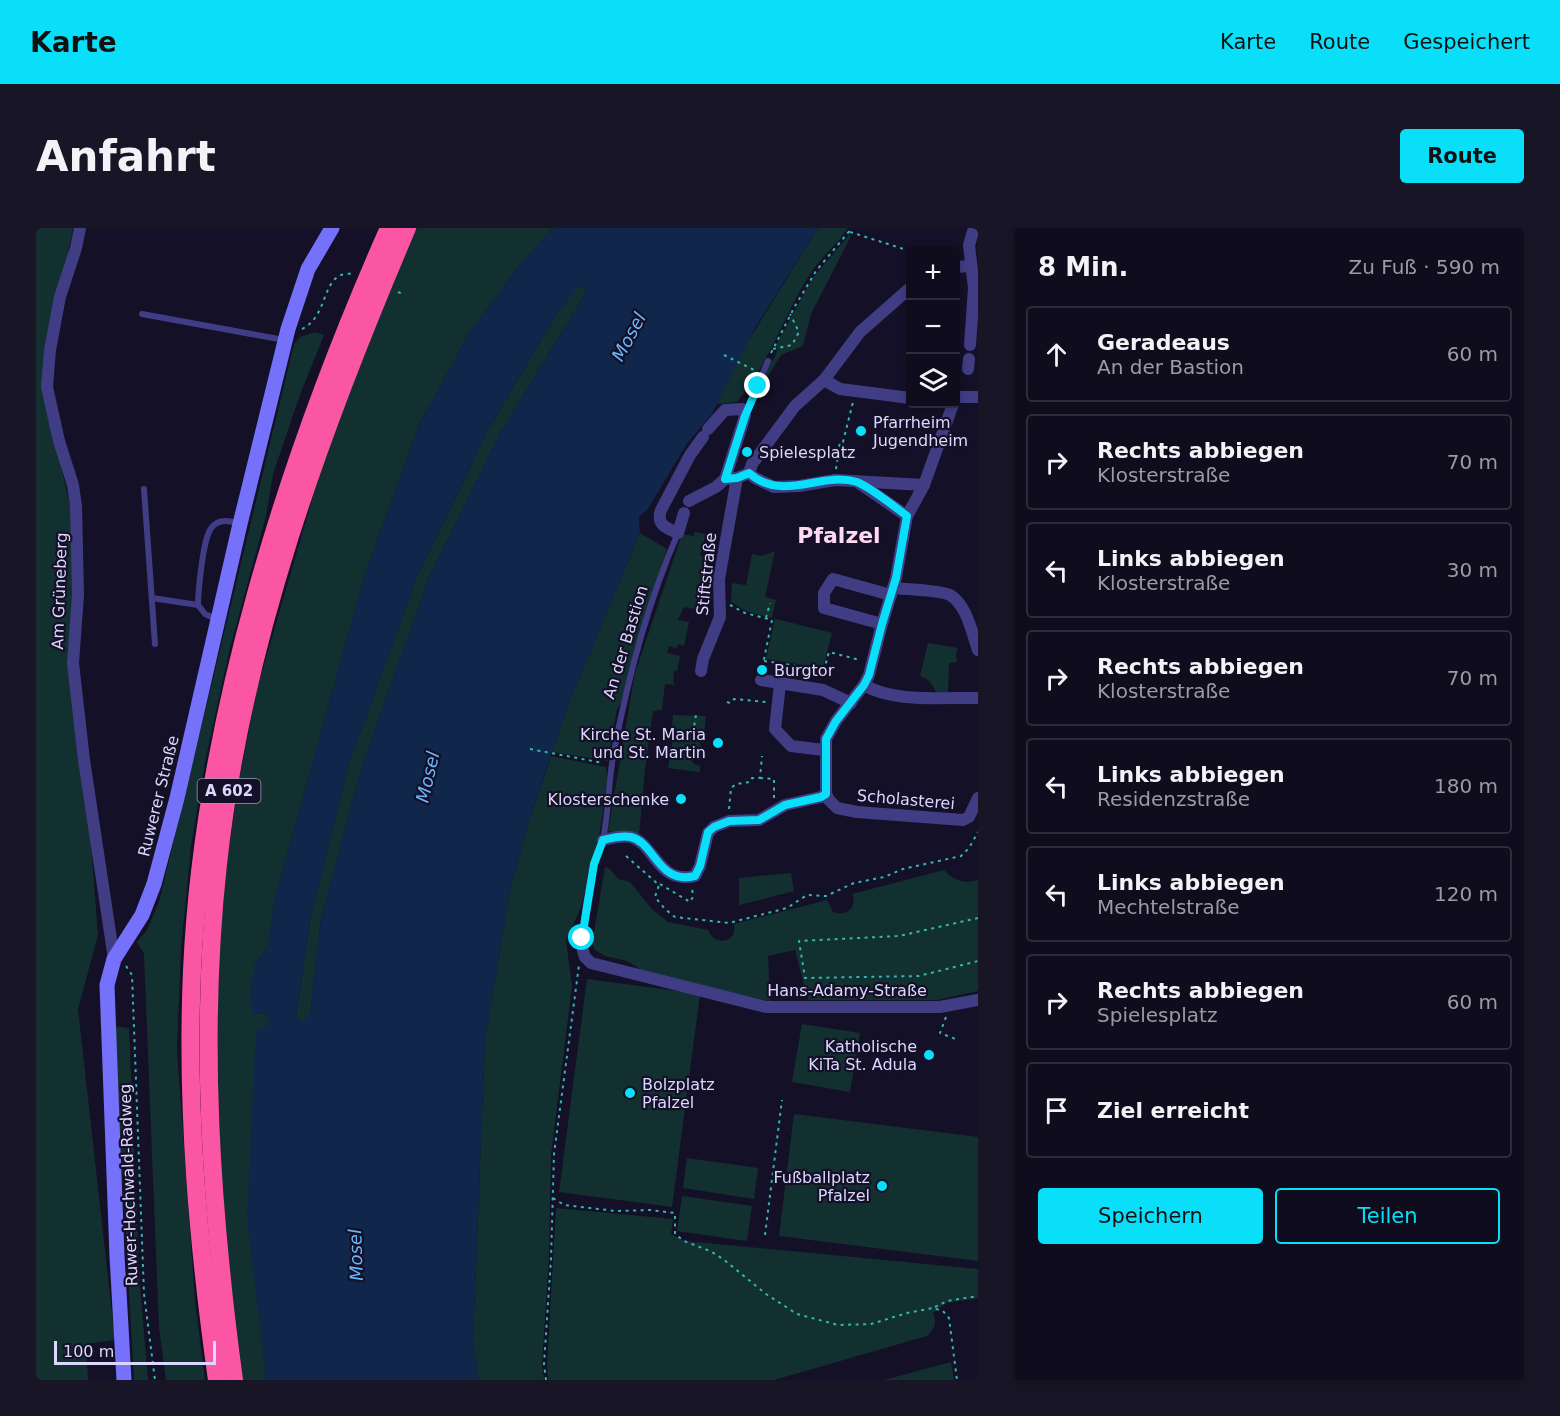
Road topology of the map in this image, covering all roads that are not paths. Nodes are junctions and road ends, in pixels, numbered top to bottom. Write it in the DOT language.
graph roads {
  1 [pos="80,228"];
  2 [pos="332,228"];
  3 [pos="389,228"];
  4 [pos="407,228"];
  5 [pos="974,228"];
  6 [pos="971,266"];
  7 [pos="960,267"];
  8 [pos="906,292"];
  9 [pos="142,314"];
  10 [pos="286,335"];
  11 [pos="970,345"];
  12 [pos="768,361"];
  13 [pos="824,380"];
  14 [pos="906,397"];
  15 [pos="960,397"];
  16 [pos="978,397"];
  17 [pos="952,408"];
  18 [pos="745,416"];
  19 [pos="749,473"];
  20 [pos="731,478"];
  21 [pos="858,483"];
  22 [pos="924,485"];
  23 [pos="144,489"];
  24 [pos="689,501"];
  25 [pos="684,513"];
  26 [pos="907,516"];
  27 [pos="240,524"];
  28 [pos="678,533"];
  29 [pos="892,591"];
  30 [pos="152,598"];
  31 [pos="198,605"];
  32 [pos="218,620"];
  33 [pos="882,624"];
  34 [pos="155,645"];
  35 [pos="978,650"];
  36 [pos="701,671"];
  37 [pos="761,681"];
  38 [pos="780,684"];
  39 [pos="864,685"];
  40 [pos="978,698"];
  41 [pos="851,703"];
  42 [pos="824,750"];
  43 [pos="826,794"];
  44 [pos="978,798"];
  45 [pos="603,840"];
  46 [pos="583,951"];
  47 [pos="114,959"];
  48 [pos="978,1000"];
  49 [pos="124,1380"];
  50 [pos="217,1380"];
  51 [pos="234,1380"];
  1 -- 47 [label="street, Am Grüneberg"];
  2 -- 10 [label="main road, Ruwerer Straße"];
  3 -- 50 [label="highway, A 602"];
  4 -- 51 [label="highway, A 602"];
  5 -- 6 [label="street"];
  6 -- 7 [label="street"];
  6 -- 11 [label="street"];
  8 -- 13 [label="street"];
  9 -- 10 [label="lane"];
  10 -- 27 [label="main road, Ruwerer Straße"];
  12 -- 18 [label="lane"];
  13 -- 14 [label="street"];
  13 -- 19 [label="street"];
  15 -- 16 [label="street"];
  17 -- 22 [label="street"];
  18 -- 20 [label="street"];
  18 -- 28 [label="street"];
  19 -- 20 [label="street"];
  19 -- 21 [label="street"];
  20 -- 24 [label="street"];
  20 -- 36 [label="street, Stiftstraße"];
  21 -- 22 [label="street"];
  21 -- 26 [label="street"];
  22 -- 26 [label="street"];
  23 -- 30 [label="lane"];
  25 -- 28 [label="street"];
  26 -- 29 [label="street"];
  27 -- 31 [label="lane"];
  27 -- 32 [label="main road, Ruwerer Straße"];
  28 -- 45 [label="lane, An der Bastion"];
  29 -- 33 [label="street"];
  29 -- 33 [label="street"];
  29 -- 35 [label="street"];
  30 -- 31 [label="lane"];
  30 -- 34 [label="lane"];
  31 -- 32 [label="lane"];
  32 -- 47 [label="main road, Ruwerer Straße"];
  33 -- 39 [label="street"];
  37 -- 38 [label="street"];
  38 -- 41 [label="street"];
  38 -- 42 [label="street"];
  39 -- 40 [label="street"];
  39 -- 41 [label="street"];
  41 -- 42 [label="street"];
  42 -- 43 [label="street"];
  43 -- 44 [label="street, Scholasterei"];
  43 -- 45 [label="street"];
  45 -- 46 [label="lane, An der Bastion"];
  46 -- 48 [label="street, Hans-Adamy-Straße"];
  47 -- 49 [label="main road, Ruwerer Straße"];
}
